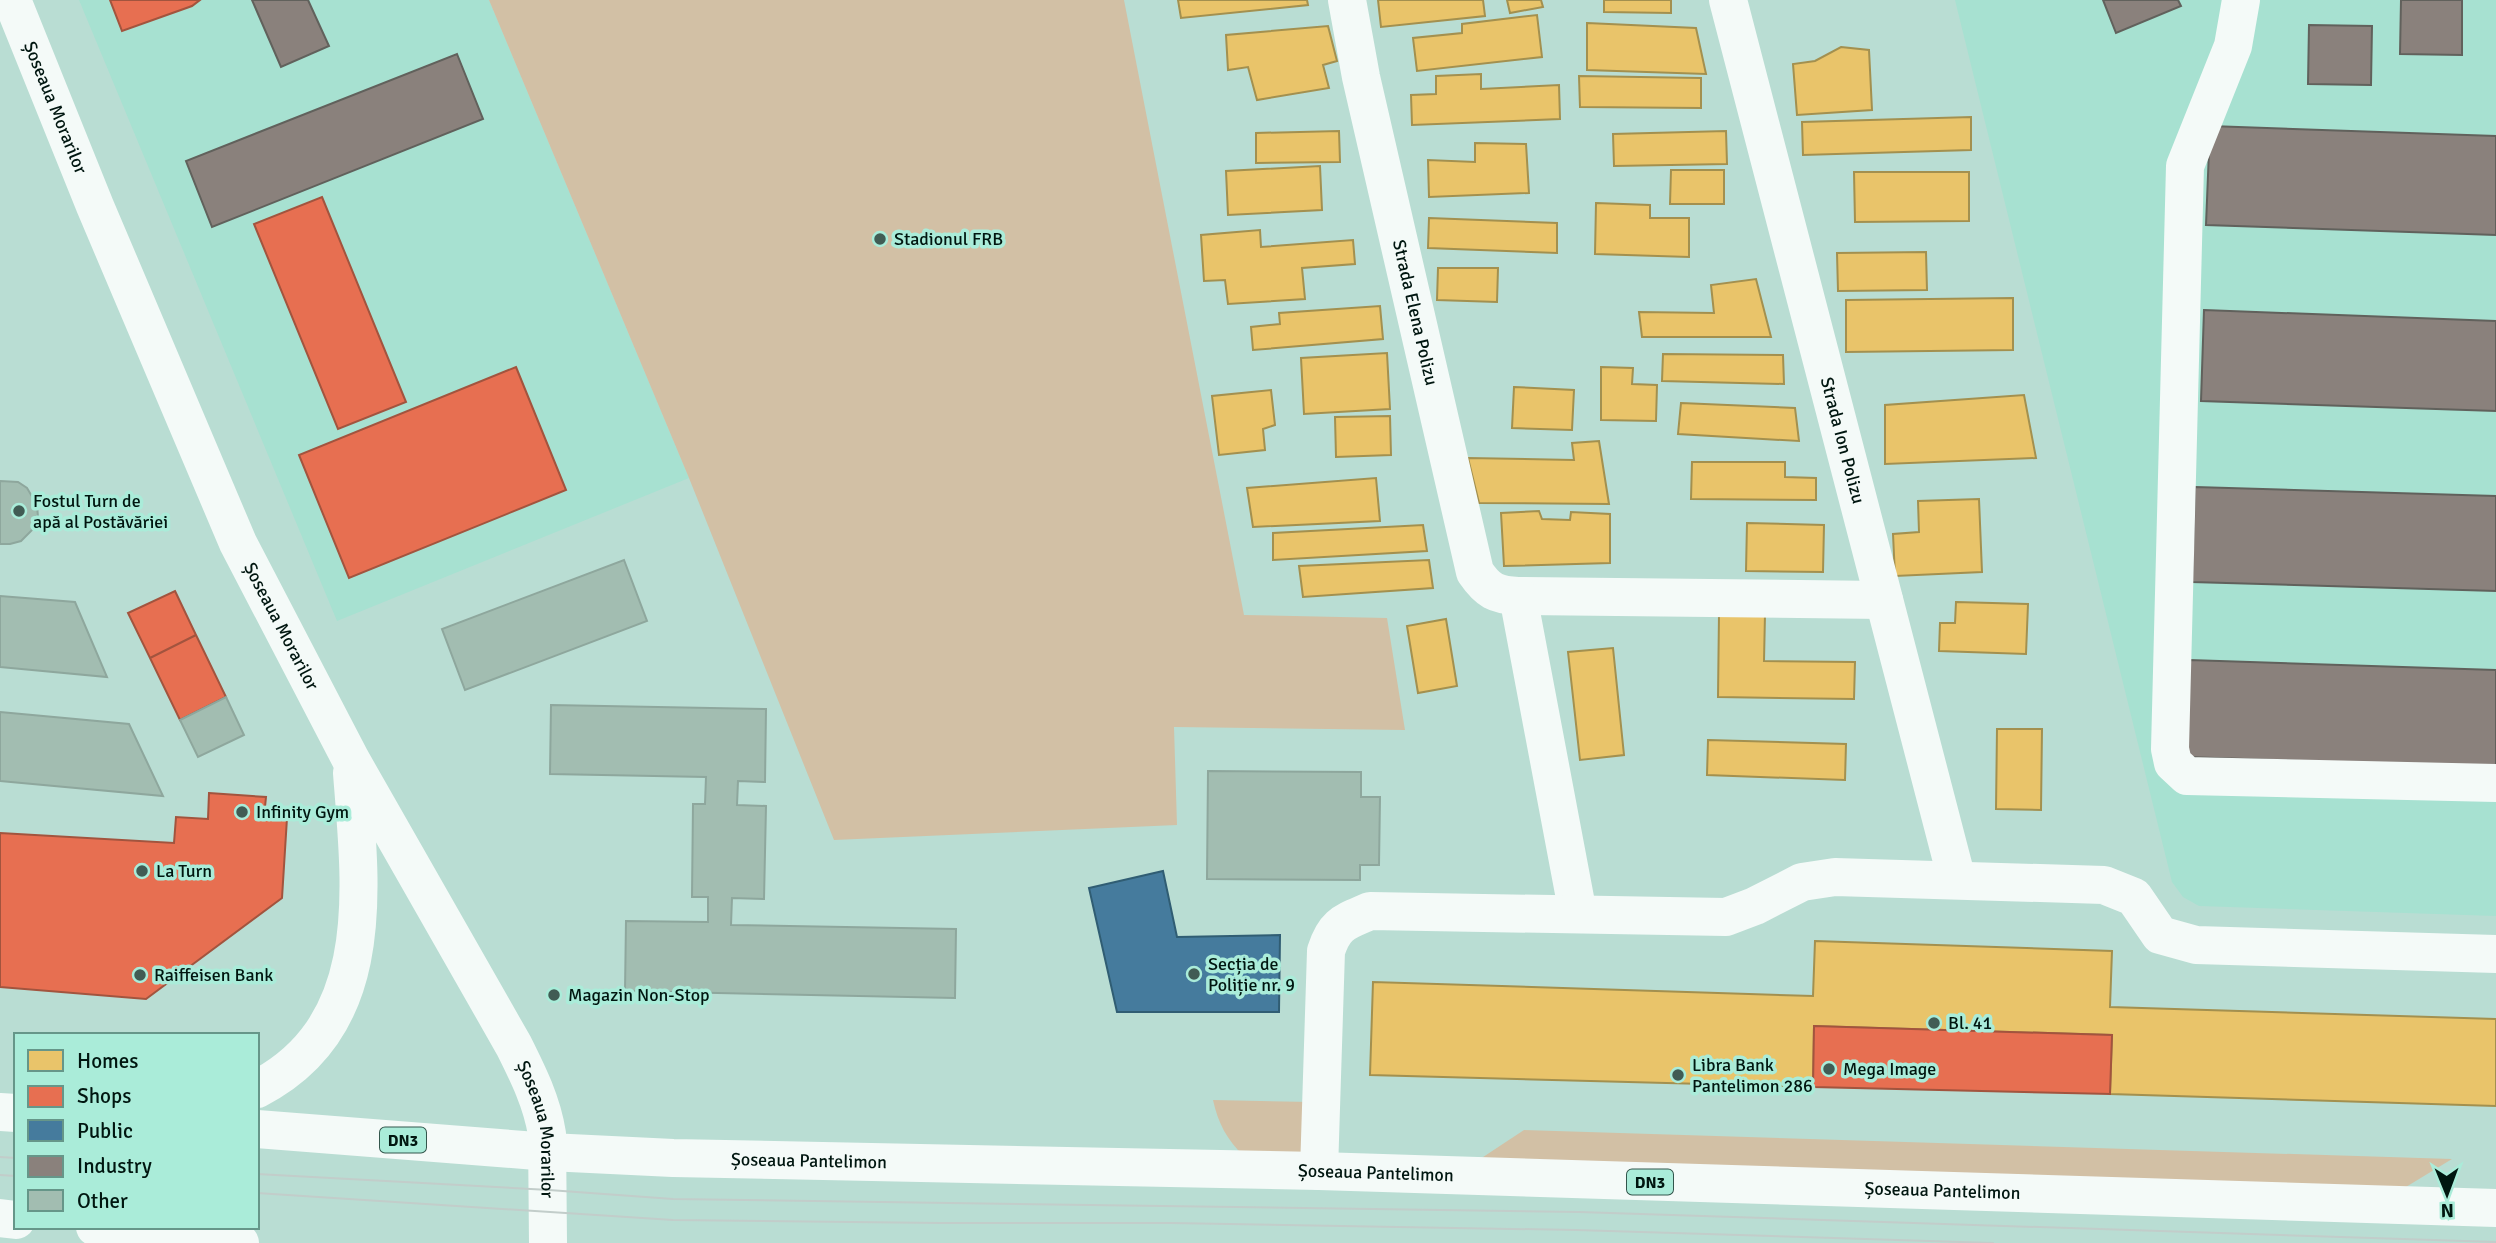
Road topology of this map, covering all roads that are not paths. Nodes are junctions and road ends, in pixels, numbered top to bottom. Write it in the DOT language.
graph roads {
  1 [pos="12,0"];
  2 [pos="1347,0"];
  3 [pos="1728,0"];
  4 [pos="2241,0"];
  5 [pos="1518,596"];
  6 [pos="1884,600"];
  7 [pos="351,760"];
  8 [pos="2496,783"];
  9 [pos="1957,880"];
  10 [pos="1578,914"];
  11 [pos="2496,954"];
  12 [pos="259,1089"];
  13 [pos="259,1129"];
  14 [pos="549,1152"];
  15 [pos="1319,1171"];
  16 [pos="2496,1208"];
  17 [pos="113,1229"];
  18 [pos="240,1243"];
  19 [pos="548,1243"];
  1 -- 7 [label="main road, Șoseaua Morarilor"];
  2 -- 5 [label="main road, Strada Elena Polizu"];
  3 -- 6 [label="main road, Strada Ion Polizu"];
  4 -- 8 [label="main road"];
  5 -- 6 [label="main road, Strada Elena Polizu"];
  5 -- 10 [label="main road"];
  6 -- 9 [label="main road, Strada Ion Polizu"];
  7 -- 12 [label="main road"];
  7 -- 14 [label="main road, Șoseaua Morarilor"];
  9 -- 10 [label="main road"];
  9 -- 11 [label="main road"];
  10 -- 15 [label="main road"];
  13 -- 14 [label="main road, Șoseaua Pantelimon / DN3"];
  14 -- 15 [label="main road, Șoseaua Pantelimon / DN3"];
  14 -- 19 [label="main road, Șoseaua Morarilor"];
  15 -- 16 [label="main road, Șoseaua Pantelimon / DN3"];
  17 -- 18 [label="main road"];
}
